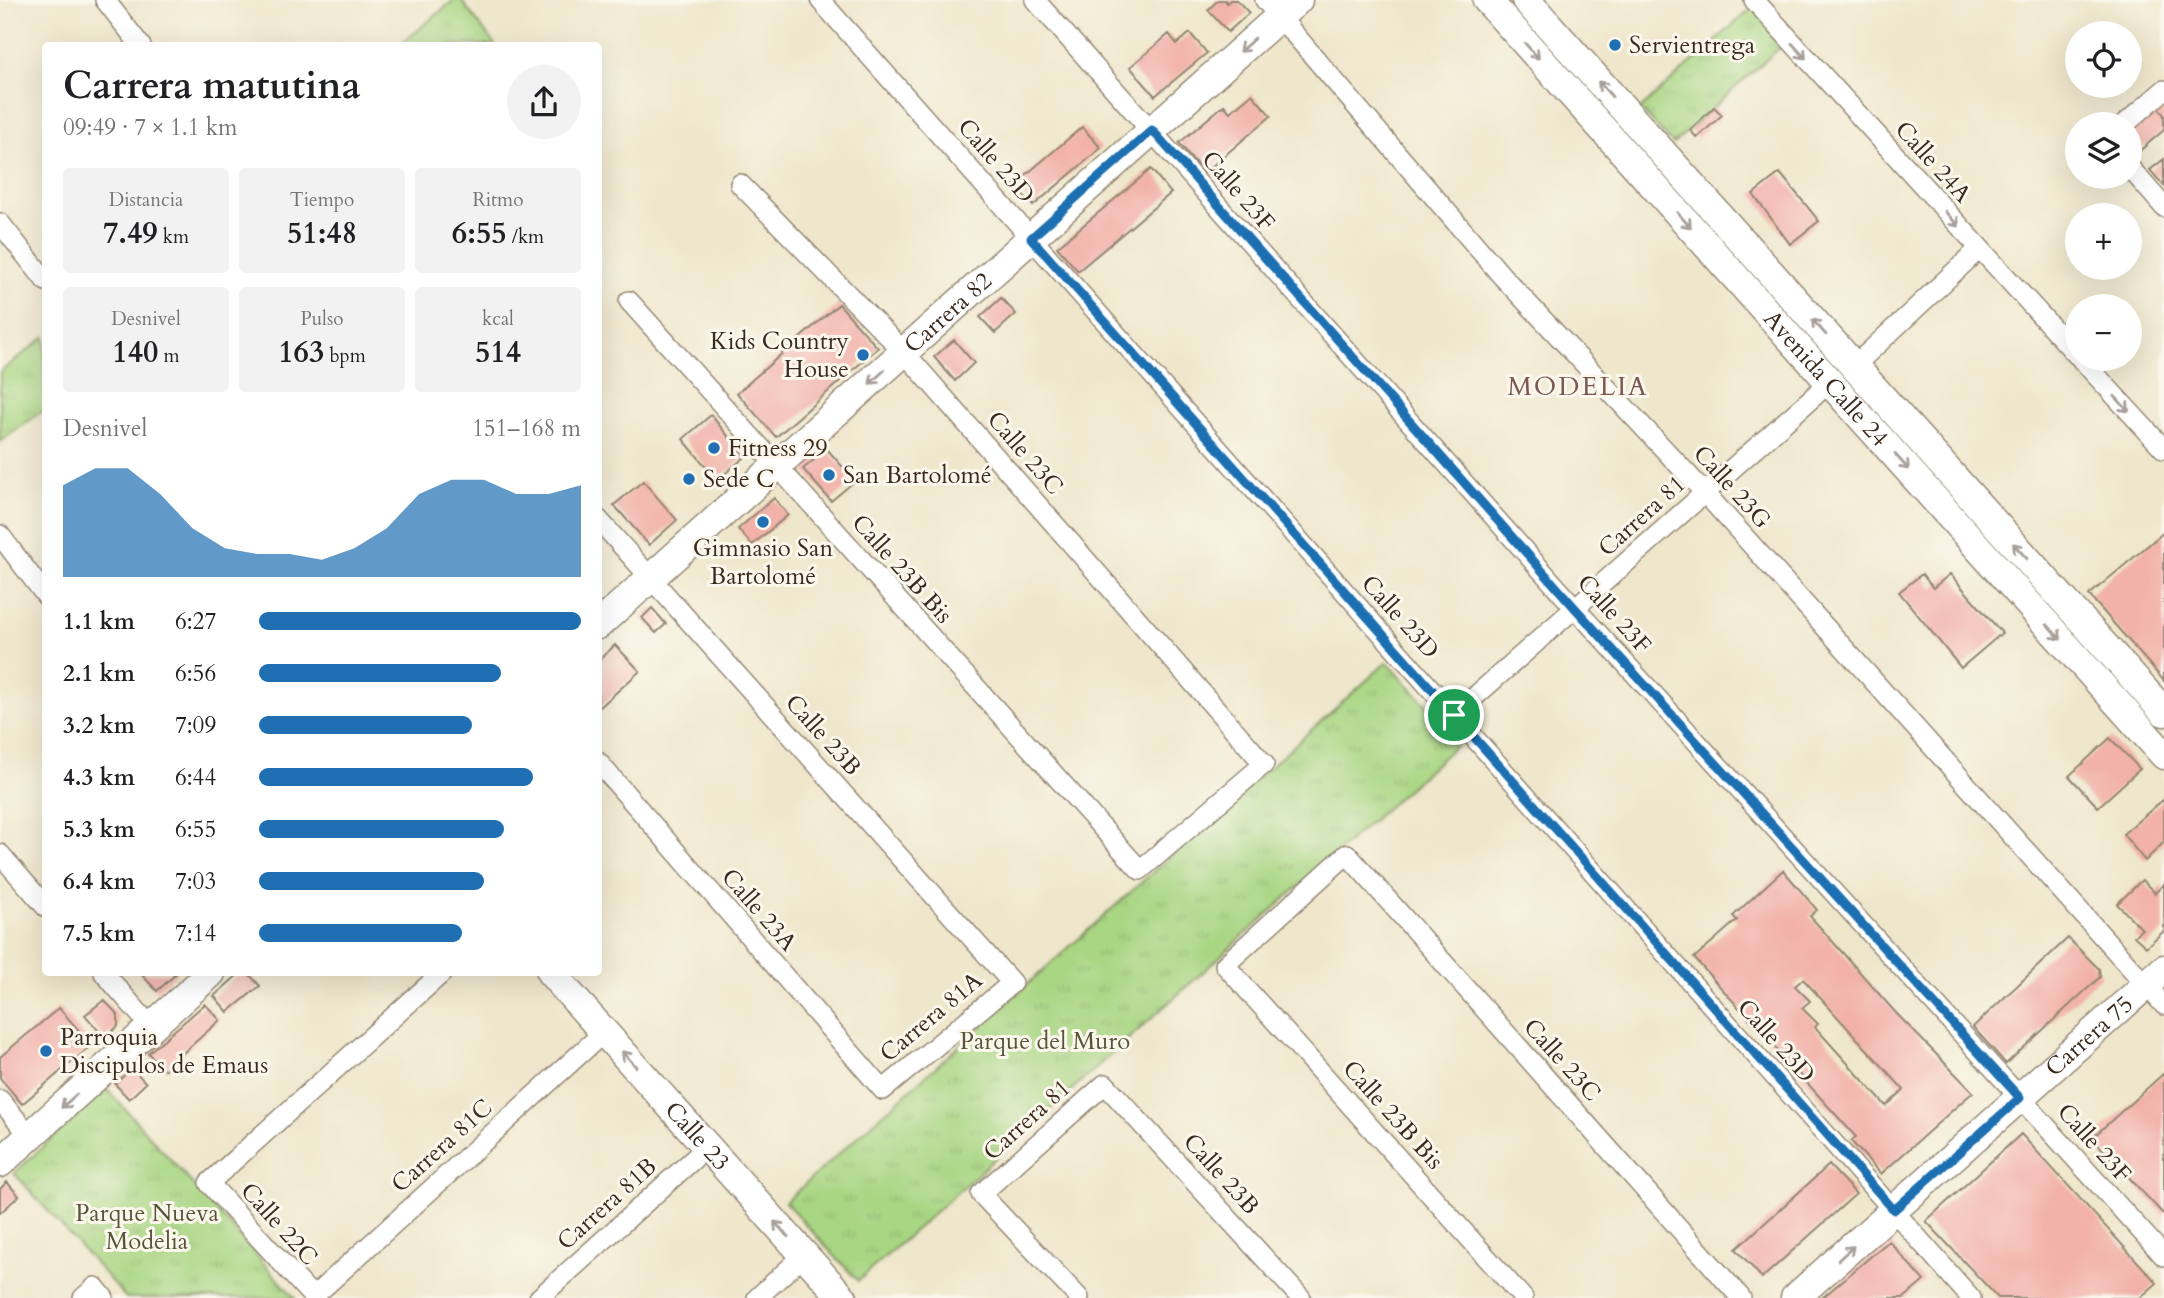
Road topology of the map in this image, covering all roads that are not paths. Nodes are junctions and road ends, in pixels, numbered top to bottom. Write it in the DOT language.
graph roads {
  1 [pos="105,0"];
  2 [pos="820,0"];
  3 [pos="1035,0"];
  4 [pos="1487,0"];
  5 [pos="1526,0"];
  6 [pos="1754,0"];
  7 [pos="1281,5"];
  8 [pos="138,42"];
  9 [pos="2164,90"];
  10 [pos="2139,112"];
  11 [pos="1152,130"];
  12 [pos="2142,182"];
  13 [pos="740,184"];
  14 [pos="2164,207"];
  15 [pos="0,223"];
  16 [pos="1031,238"];
  17 [pos="1979,248"];
  18 [pos="42,276"];
  19 [pos="629,301"];
  20 [pos="2065,342"];
  21 [pos="904,352"];
  22 [pos="1854,366"];
  23 [pos="2092,371"];
  24 [pos="1830,383"];
  25 [pos="2164,449"];
  26 [pos="776,467"];
  27 [pos="1705,493"];
  28 [pos="602,523"];
  29 [pos="0,535"];
  30 [pos="651,578"];
  31 [pos="42,591"];
  32 [pos="1575,608"];
  33 [pos="602,621"];
  34 [pos="2164,712"];
  35 [pos="1454,715"];
  36 [pos="2164,755"];
  37 [pos="602,767"];
  38 [pos="0,855"];
  39 [pos="1140,870"];
  40 [pos="42,902"];
  41 [pos="1225,965"];
  42 [pos="107,976"];
  43 [pos="208,976"];
  44 [pos="439,976"];
  45 [pos="554,976"];
  46 [pos="1012,983"];
  47 [pos="2158,987"];
  48 [pos="151,1027"];
  49 [pos="604,1032"];
  50 [pos="1105,1084"];
  51 [pos="883,1090"];
  52 [pos="2020,1098"];
  53 [pos="0,1100"];
  54 [pos="30,1136"];
  55 [pos="707,1147"];
  56 [pos="0,1163"];
  57 [pos="1894,1210"];
  58 [pos="804,1255"];
  59 [pos="2164,1256"];
  60 [pos="313,1297"];
  61 [pos="539,1298"];
  62 [pos="757,1298"];
  63 [pos="843,1298"];
  64 [pos="1079,1298"];
  65 [pos="1301,1298"];
  66 [pos="1523,1298"];
  67 [pos="1741,1298"];
  68 [pos="1795,1298"];
  69 [pos="1971,1298"];
  1 -- 8 [label="street"];
  2 -- 16 [label="street, Calle 23D"];
  3 -- 11 [label="street, Calle 23F"];
  4 -- 24 [label="street, Avenida Calle 24, one-way"];
  22 -- 5 [label="street, Avenida Calle 24, one-way"];
  6 -- 17 [label="street, Calle 24A, one-way"];
  7 -- 11 [label="street, Carrera 82, one-way"];
  7 -- 27 [label="street, Calle 23G"];
  9 -- 10 [label="street"];
  11 -- 16 [label="street, Carrera 82"];
  11 -- 32 [label="street, Calle 23F"];
  12 -- 14 [label="street"];
  13 -- 21 [label="street, Calle 23C"];
  15 -- 18 [label="street"];
  16 -- 21 [label="street, Carrera 82"];
  16 -- 35 [label="street, Calle 23D"];
  17 -- 20 [label="street, Calle 24A"];
  17 -- 22 [label="street"];
  19 -- 26 [label="street, Calle 23B Bis"];
  21 -- 26 [label="street, Carrera 82, one-way"];
  21 -- 39 [label="street, Calle 23C"];
  34 -- 22 [label="street, Avenida Calle 24, one-way"];
  23 -- 25 [label="street, Calle 24A, one-way"];
  24 -- 27 [label="street, Carrera 81"];
  24 -- 36 [label="street, Avenida Calle 24, one-way"];
  26 -- 30 [label="street, Carrera 82"];
  26 -- 39 [label="street, Calle 23B Bis"];
  27 -- 32 [label="street, Carrera 81"];
  27 -- 47 [label="street, Calle 23G"];
  28 -- 30 [label="street, Calle 23B"];
  29 -- 31 [label="street"];
  30 -- 33 [label="street, Carrera 82"];
  30 -- 46 [label="street, Calle 23B"];
  32 -- 35 [label="street, Carrera 81"];
  32 -- 52 [label="street, Calle 23F"];
  35 -- 57 [label="street, Calle 23D"];
  37 -- 51 [label="street, Calle 23A"];
  38 -- 40 [label="street"];
  41 -- 66 [label="street, Calle 23B Bis"];
  41 -- 67 [label="street, Calle 23C"];
  42 -- 48 [label="street"];
  43 -- 48 [label="street"];
  44 -- 60 [label="street, Calle 22C"];
  45 -- 49 [label="street, Calle 23"];
  46 -- 51 [label="street, Carrera 81A"];
  47 -- 52 [label="street, Carrera 75"];
  48 -- 54 [label="street, one-way"];
  55 -- 49 [label="street, Calle 23, one-way"];
  49 -- 60 [label="street, Carrera 81C"];
  50 -- 64 [label="street, Carrera 81"];
  50 -- 65 [label="street, Calle 23B"];
  52 -- 57 [label="street, Carrera 75"];
  52 -- 59 [label="street, Calle 23F"];
  53 -- 54 [label="street"];
  54 -- 56 [label="street"];
  58 -- 55 [label="street, Calle 23, one-way"];
  55 -- 61 [label="street, Carrera 81B"];
  68 -- 57 [label="street, Carrera 75, one-way"];
  57 -- 69 [label="street, Calle 23D"];
  58 -- 62 [label="street"];
  58 -- 63 [label="street, Calle 23"];
}
